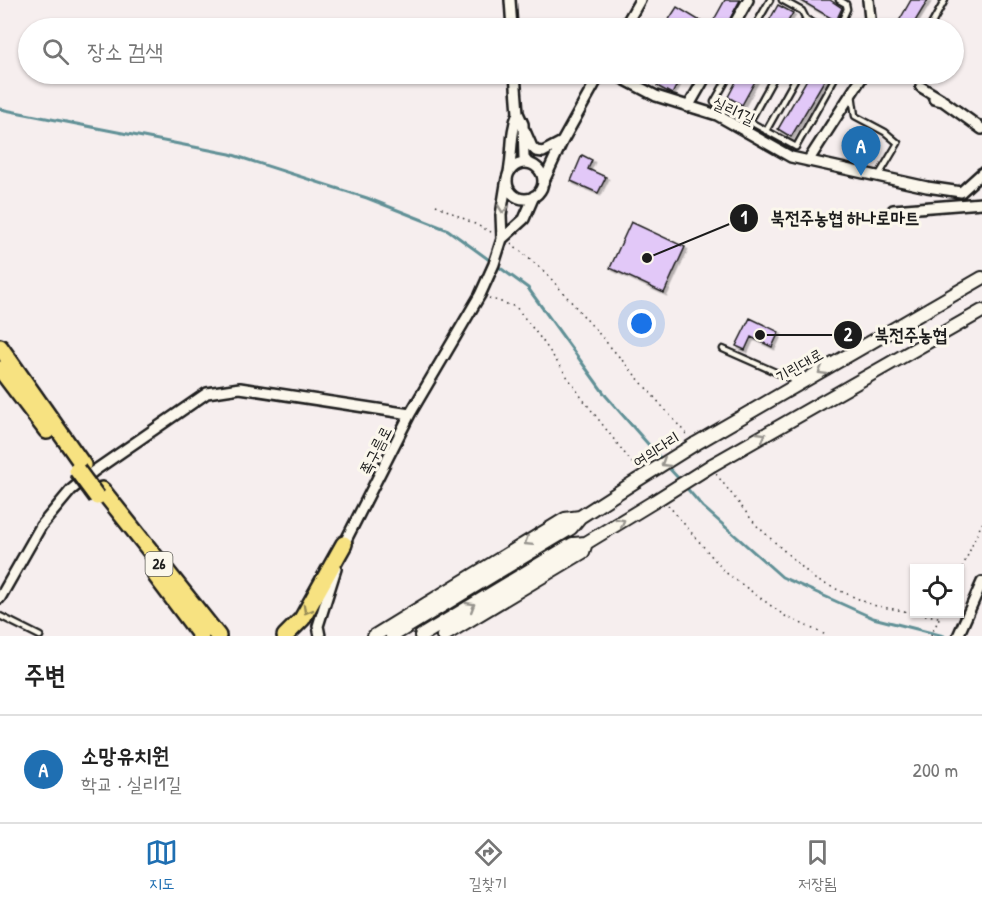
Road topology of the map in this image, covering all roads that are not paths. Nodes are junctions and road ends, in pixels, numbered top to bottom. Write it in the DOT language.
graph roads {
  1 [pos="510,0"];
  2 [pos="640,0"];
  3 [pos="748,0"];
  4 [pos="770,0"];
  5 [pos="782,0"];
  6 [pos="839,0"];
  7 [pos="868,0"];
  8 [pos="945,0"];
  9 [pos="511,18"];
  10 [pos="630,18"];
  11 [pos="738,18"];
  12 [pos="760,18"];
  13 [pos="806,18"];
  14 [pos="843,18"];
  15 [pos="870,18"];
  16 [pos="935,18"];
  17 [pos="516,84"];
  18 [pos="594,84"];
  19 [pos="633,84"];
  20 [pos="701,84"];
  21 [pos="724,84"];
  22 [pos="770,84"];
  23 [pos="792,84"];
  24 [pos="831,84"];
  25 [pos="858,84"];
  26 [pos="921,87"];
  27 [pos="852,94"];
  28 [pos="688,107"];
  29 [pos="518,113"];
  30 [pos="750,121"];
  31 [pos="523,128"];
  32 [pos="982,129"];
  33 [pos="766,130"];
  34 [pos="562,142"];
  35 [pos="808,160"];
  36 [pos="531,164"];
  37 [pos="982,173"];
  38 [pos="879,175"];
  39 [pos="508,176"];
  40 [pos="543,183"];
  41 [pos="961,192"];
  42 [pos="534,196"];
  43 [pos="982,203"];
  44 [pos="962,204"];
  45 [pos="893,210"];
  46 [pos="502,239"];
  47 [pos="982,278"];
  48 [pos="982,311"];
  49 [pos="0,347"];
  50 [pos="723,349"];
  51 [pos="0,369"];
  52 [pos="801,383"];
  53 [pos="410,414"];
  54 [pos="693,442"];
  55 [pos="80,467"];
  56 [pos="99,494"];
  57 [pos="580,517"];
  58 [pos="586,543"];
  59 [pos="344,544"];
  60 [pos="982,582"];
  61 [pos="0,598"];
  62 [pos="0,616"];
  63 [pos="40,636"];
  64 [pos="201,636"];
  65 [pos="218,636"];
  66 [pos="285,636"];
  67 [pos="320,636"];
  68 [pos="374,636"];
  69 [pos="392,636"];
  70 [pos="421,636"];
  71 [pos="442,636"];
  72 [pos="958,636"];
  1 -- 9 [label="street"];
  2 -- 10 [label="street"];
  3 -- 11 [label="street"];
  4 -- 12 [label="lane"];
  5 -- 13 [label="lane"];
  6 -- 14 [label="lane"];
  7 -- 15 [label="street"];
  8 -- 16 [label="lane"];
  17 -- 29 [label="street"];
  18 -- 34 [label="street"];
  19 -- 28 [label="street, 실리1길"];
  20 -- 28 [label="street"];
  21 -- 30 [label="lane"];
  22 -- 30 [label="lane"];
  23 -- 33 [label="lane"];
  24 -- 33 [label="lane"];
  25 -- 27 [label="street"];
  26 -- 32 [label="street"];
  27 -- 35 [label="street"];
  27 -- 38 [label="lane"];
  28 -- 35 [label="street, 실리1길"];
  29 -- 31 [label="street"];
  29 -- 39 [label="street"];
  30 -- 33 [label="lane"];
  31 -- 34 [label="street"];
  31 -- 36 [label="street"];
  34 -- 36 [label="street"];
  34 -- 40 [label="street"];
  35 -- 38 [label="street, 실리1길"];
  36 -- 39 [label="street"];
  36 -- 40 [label="street"];
  37 -- 41 [label="street"];
  38 -- 41 [label="street, 실리1길"];
  39 -- 42 [label="street"];
  39 -- 46 [label="street, one-way"];
  40 -- 42 [label="street"];
  41 -- 44 [label="street"];
  42 -- 46 [label="street"];
  43 -- 44 [label="street"];
  44 -- 45 [label="street"];
  46 -- 53 [label="street, 쪽구름로"];
  47 -- 52 [label="street, 기린대로, one-way"];
  58 -- 48 [label="street, one-way, bridge"];
  49 -- 55 [label="main road, 26"];
  50 -- 52 [label="lane"];
  51 -- 55 [label="main road, 26"];
  52 -- 54 [label="street, 기린대로"];
  53 -- 59 [label="street, 쪽구름로"];
  53 -- 61 [label="street"];
  54 -- 57 [label="street, 여의다리, one-way, bridge"];
  55 -- 56 [label="main road, 26"];
  56 -- 64 [label="main road, 26"];
  56 -- 65 [label="main road, 26"];
  57 -- 68 [label="street, one-way"];
  57 -- 69 [label="street"];
  70 -- 58 [label="street, one-way"];
  58 -- 71 [label="street"];
  59 -- 66 [label="main road, one-way"];
  59 -- 67 [label="street, 쪽구름로"];
  60 -- 72 [label="street"];
  62 -- 63 [label="lane"];
}
